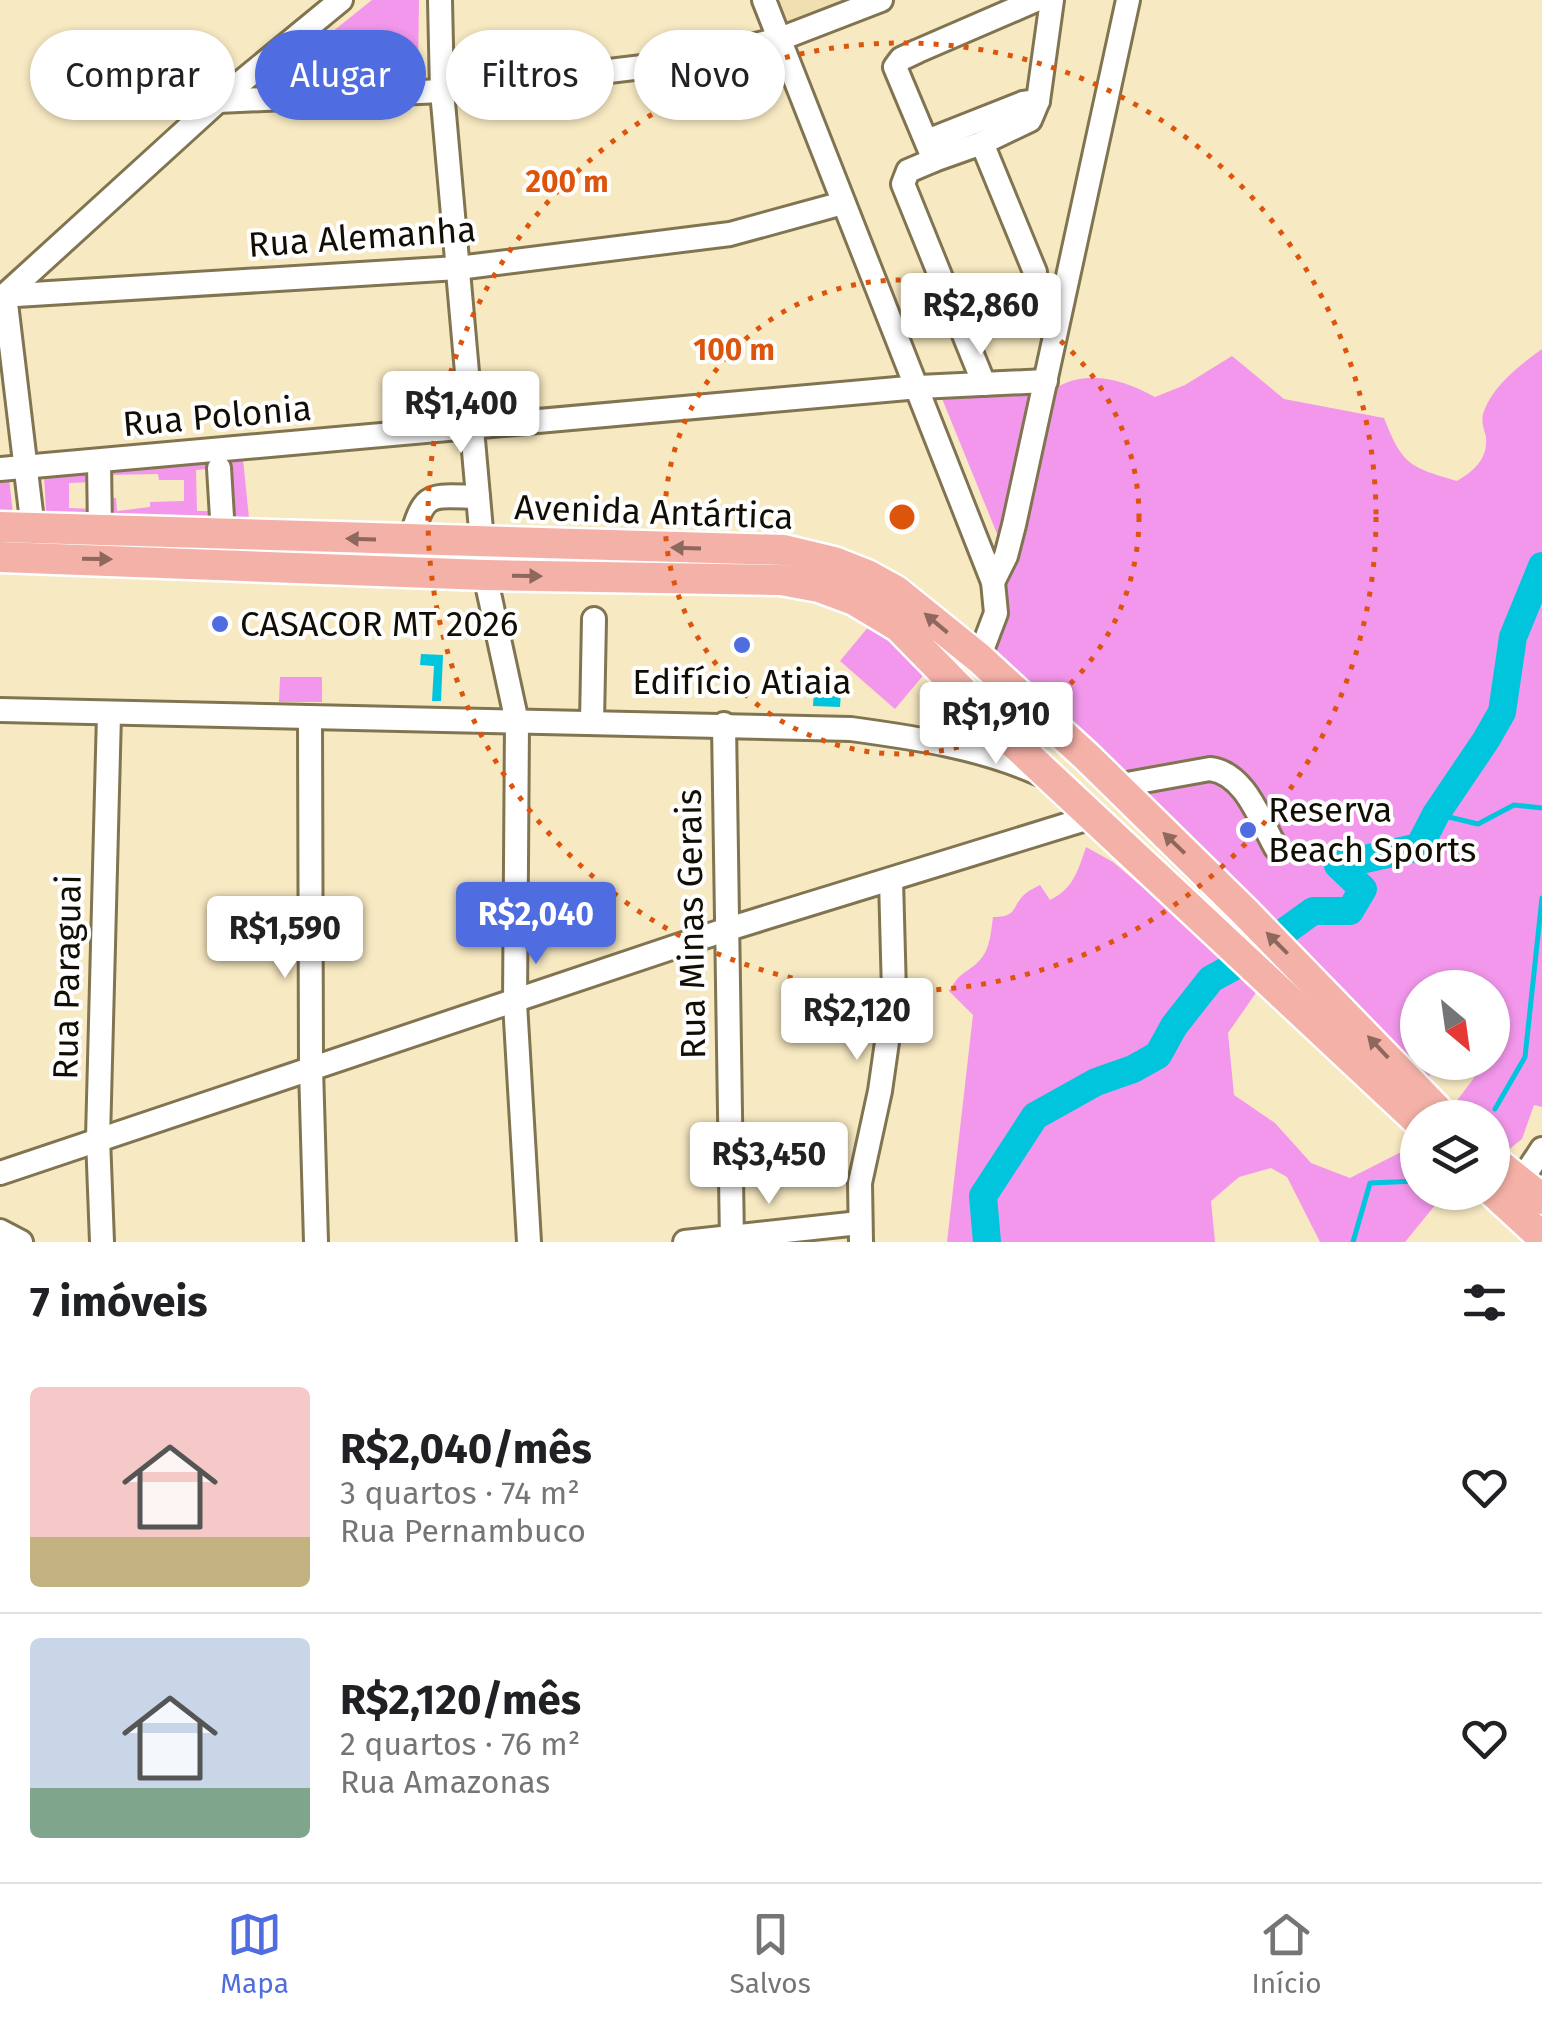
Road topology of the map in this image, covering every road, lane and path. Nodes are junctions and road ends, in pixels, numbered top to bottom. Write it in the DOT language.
graph roads {
  1 [pos="341,0"];
  2 [pos="440,0"];
  3 [pos="764,0"];
  4 [pos="881,0"];
  5 [pos="1036,0"];
  6 [pos="1052,0"];
  7 [pos="1128,0"];
  8 [pos="776,30"];
  9 [pos="785,37"];
  10 [pos="785,52"];
  11 [pos="634,68"];
  12 [pos="235,87"];
  13 [pos="442,91"];
  14 [pos="235,100"];
  15 [pos="1038,101"];
  16 [pos="197,120"];
  17 [pos="982,144"];
  18 [pos="931,150"];
  19 [pos="842,203"];
  20 [pos="458,268"];
  21 [pos="1035,272"];
  22 [pos="2,295"];
  23 [pos="1046,381"];
  24 [pos="984,384"];
  25 [pos="918,387"];
  26 [pos="472,428"];
  27 [pos="99,462"];
  28 [pos="219,468"];
  29 [pos="25,469"];
  30 [pos="0,470"];
  31 [pos="450,496"];
  32 [pos="478,497"];
  33 [pos="0,528"];
  34 [pos="32,529"];
  35 [pos="100,530"];
  36 [pos="224,534"];
  37 [pos="410,541"];
  38 [pos="471,543"];
  39 [pos="152,546"];
  40 [pos="0,557"];
  41 [pos="485,576"];
  42 [pos="993,582"];
  43 [pos="594,619"];
  44 [pos="978,658"];
  45 [pos="960,688"];
  46 [pos="0,710"];
  47 [pos="109,714"];
  48 [pos="310,719"];
  49 [pos="517,722"];
  50 [pos="592,722"];
  51 [pos="724,724"];
  52 [pos="1056,782"];
  53 [pos="1116,786"];
  54 [pos="1092,817"];
  55 [pos="1276,848"];
  56 [pos="891,880"];
  57 [pos="725,930"];
  58 [pos="515,1002"];
  59 [pos="311,1068"];
  60 [pos="1428,1100"];
  61 [pos="1400,1105"];
  62 [pos="98,1138"];
  63 [pos="1542,1150"];
  64 [pos="0,1173"];
  65 [pos="1518,1190"];
  66 [pos="0,1232"];
  67 [pos="860,1232"];
  68 [pos="1542,1237"];
  69 [pos="732,1240"];
  70 [pos="21,1242"];
  71 [pos="102,1242"];
  72 [pos="316,1242"];
  73 [pos="529,1242"];
  74 [pos="684,1242"];
  1 -- 12 [label="street"];
  2 -- 13 [label="street"];
  3 -- 8 [label="street"];
  4 -- 9 [label="street"];
  5 -- 18 [label="street"];
  6 -- 15 [label="street"];
  7 -- 23 [label="street"];
  10 -- 19 [label="street"];
  11 -- 13 [label="street"];
  13 -- 14 [label="street"];
  13 -- 20 [label="street"];
  15 -- 17 [label="street"];
  15 -- 18 [label="street"];
  16 -- 22 [label="street"];
  17 -- 18 [label="street"];
  17 -- 21 [label="street"];
  18 -- 24 [label="street"];
  19 -- 20 [label="street, Rua Alemanha"];
  19 -- 25 [label="street"];
  20 -- 22 [label="street, Rua Alemanha"];
  20 -- 26 [label="street"];
  22 -- 29 [label="street"];
  23 -- 24 [label="street"];
  23 -- 42 [label="street"];
  24 -- 25 [label="street"];
  25 -- 26 [label="street, Rua Polonia"];
  25 -- 42 [label="street"];
  26 -- 27 [label="street, Rua Polonia"];
  26 -- 32 [label="street"];
  27 -- 29 [label="street, Rua Polonia"];
  27 -- 35 [label="street"];
  28 -- 36 [label="street"];
  29 -- 30 [label="street, Rua Polonia"];
  29 -- 34 [label="street"];
  31 -- 32 [label="street"];
  31 -- 37 [label="street"];
  31 -- 38 [label="street"];
  32 -- 38 [label="street"];
  33 -- 34 [label="main road, Avenida Antártica"];
  34 -- 35 [label="main road, Avenida Antártica"];
  35 -- 39 [label="main road, Avenida Antártica"];
  37 -- 36 [label="main road, Avenida Antártica, one-way"];
  36 -- 39 [label="main road, Avenida Antártica"];
  37 -- 38 [label="main road, Avenida Antártica"];
  38 -- 41 [label="street"];
  44 -- 38 [label="main road, Avenida Antártica, one-way"];
  40 -- 39 [label="main road, Avenida Antártica, one-way"];
  39 -- 41 [label="main road, Avenida Antártica"];
  41 -- 45 [label="main road, Avenida Antártica, one-way"];
  41 -- 49 [label="street"];
  42 -- 44 [label="street"];
  43 -- 50 [label="street"];
  44 -- 45 [label="main road"];
  44 -- 53 [label="main road, Avenida Antártica"];
  45 -- 52 [label="main road, Avenida Antártica"];
  46 -- 47 [label="street"];
  47 -- 48 [label="street"];
  47 -- 62 [label="street, Rua Paraguai"];
  48 -- 49 [label="street"];
  48 -- 59 [label="street"];
  49 -- 50 [label="street"];
  49 -- 58 [label="street"];
  50 -- 51 [label="street"];
  51 -- 52 [label="street"];
  51 -- 57 [label="street, Rua Minas Gerais"];
  52 -- 54 [label="main road, Avenida Antártica"];
  53 -- 55 [label="street"];
  60 -- 53 [label="main road, Avenida Antártica, one-way"];
  54 -- 56 [label="street"];
  54 -- 61 [label="main road, Avenida Antártica"];
  56 -- 57 [label="street"];
  56 -- 67 [label="street"];
  57 -- 58 [label="street"];
  57 -- 69 [label="street, Rua Minas Gerais"];
  58 -- 59 [label="street"];
  58 -- 73 [label="street"];
  59 -- 62 [label="street"];
  59 -- 72 [label="street"];
  62 -- 64 [label="street"];
  62 -- 71 [label="street, Rua Paraguai"];
  63 -- 65 [label="street"];
  65 -- 68 [label="main road"];
  66 -- 70 [label="street"];
  67 -- 69 [label="street"];
  69 -- 74 [label="street"];
}
